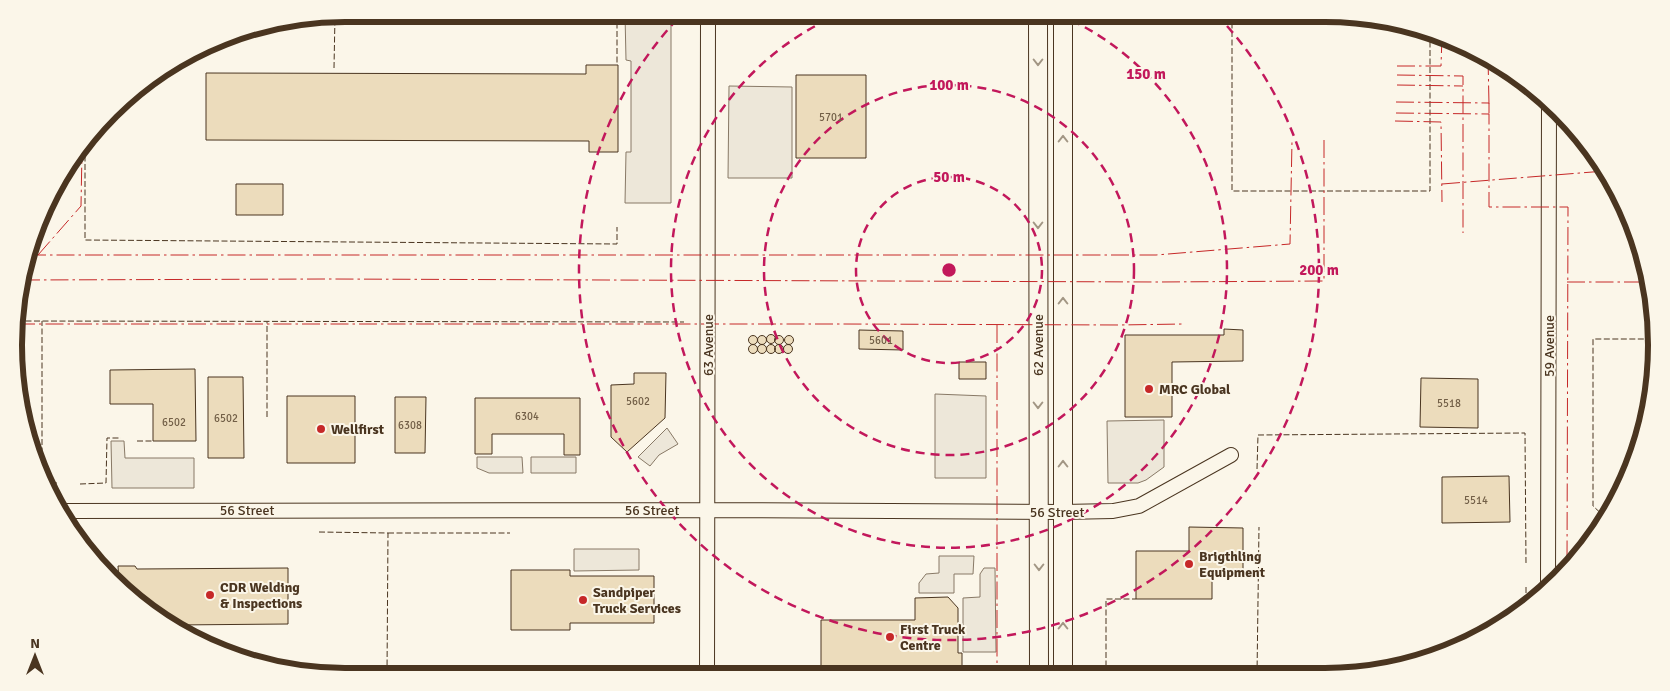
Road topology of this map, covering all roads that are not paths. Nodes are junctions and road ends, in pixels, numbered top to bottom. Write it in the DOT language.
graph roads {
  1 [pos="708,22"];
  2 [pos="1038,22"];
  3 [pos="1063,22"];
  4 [pos="1549,113"];
  5 [pos="1231,454"];
  6 [pos="709,510"];
  7 [pos="1039,512"];
  8 [pos="1063,512"];
  9 [pos="70,514"];
  10 [pos="1548,578"];
  11 [pos="707,668"];
  12 [pos="1039,668"];
  13 [pos="1063,668"];
  1 -- 6 [label="street, 63 Avenue"];
  2 -- 7 [label="main road, 62 Avenue, one-way"];
  8 -- 3 [label="main road, 62 Avenue, one-way"];
  4 -- 10 [label="street, 59 Avenue"];
  5 -- 8 [label="street, 56 Street"];
  6 -- 7 [label="street, 56 Street"];
  6 -- 9 [label="street, 56 Street"];
  6 -- 11 [label="street, 63 Avenue"];
  7 -- 8 [label="street, 56 Street"];
  7 -- 12 [label="main road, 62 Avenue, one-way"];
  13 -- 8 [label="main road, 62 Avenue, one-way"];
}
